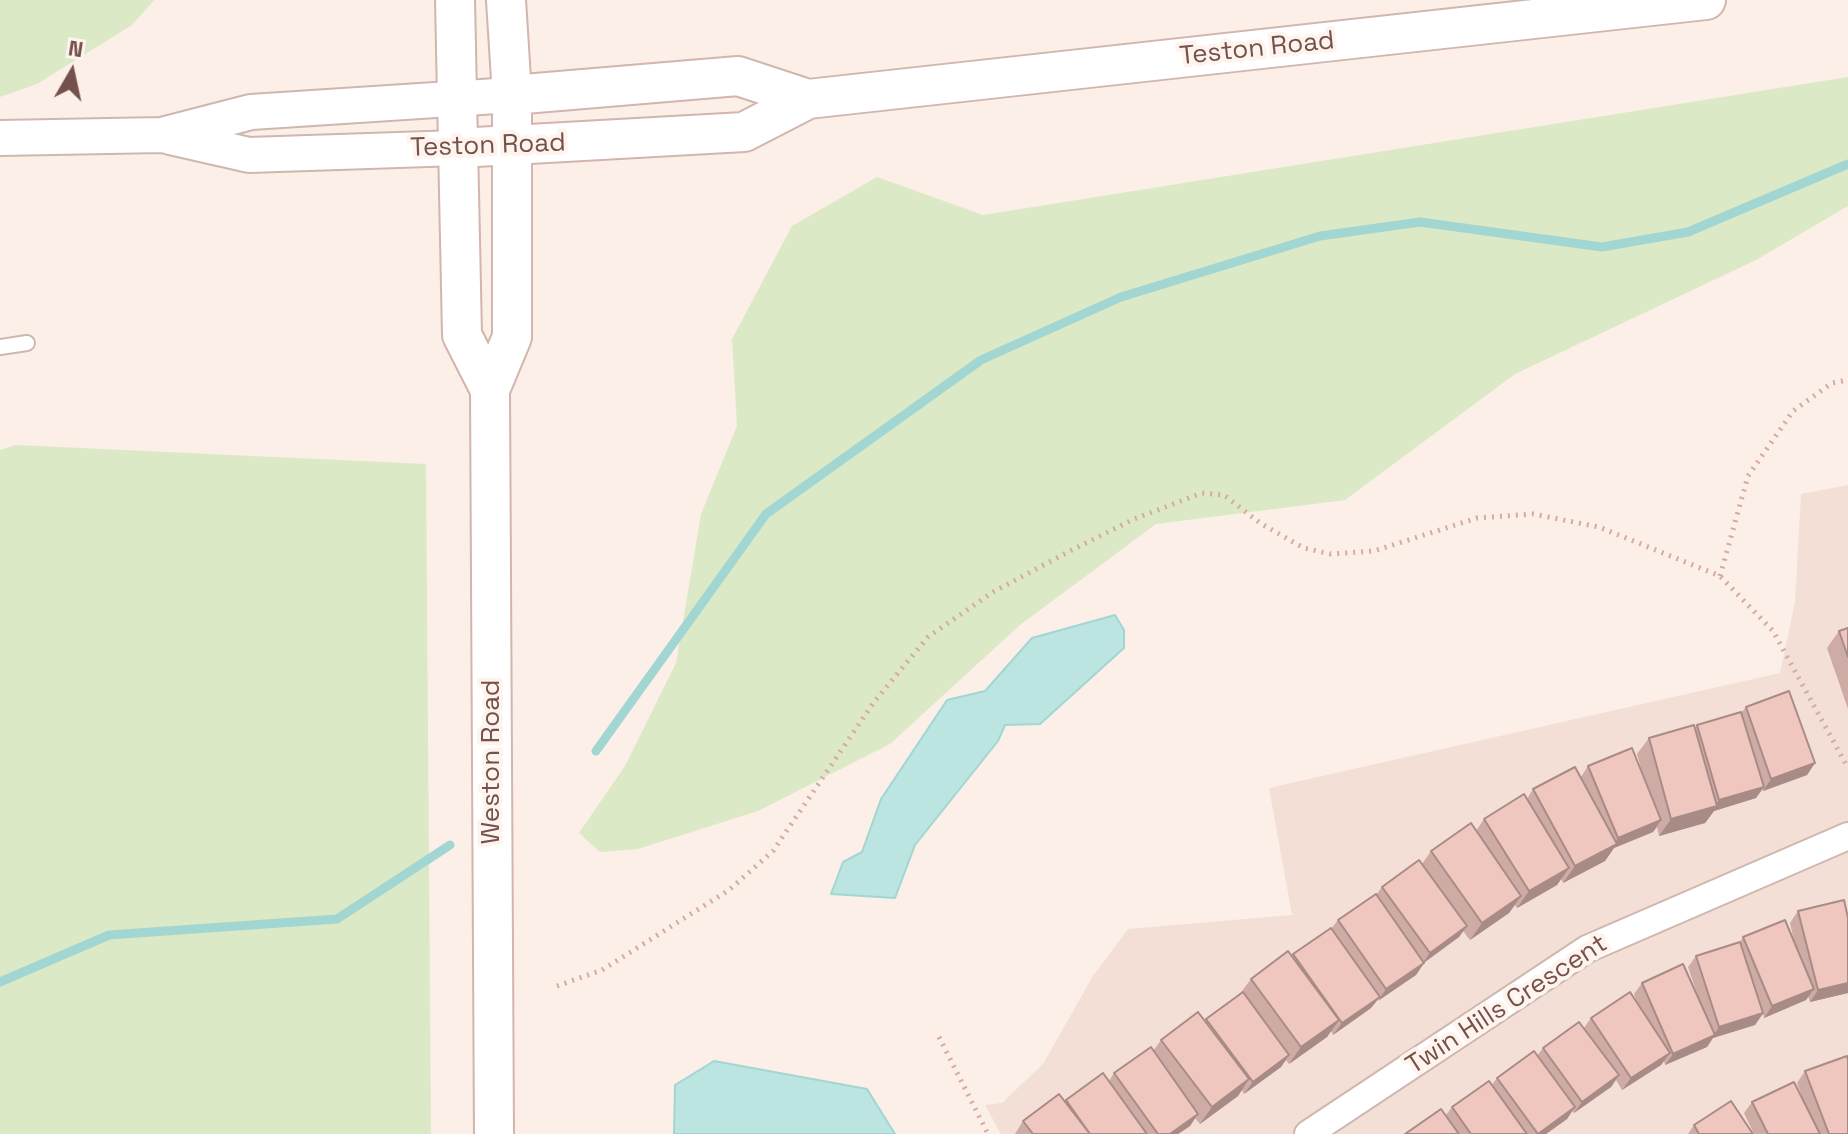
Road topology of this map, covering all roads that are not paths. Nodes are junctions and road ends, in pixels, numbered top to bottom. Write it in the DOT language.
graph roads {
  1 [pos="455,0"];
  2 [pos="506,0"];
  3 [pos="1706,0"];
  4 [pos="512,95"];
  5 [pos="457,99"];
  6 [pos="808,99"];
  7 [pos="162,135"];
  8 [pos="0,138"];
  9 [pos="512,146"];
  10 [pos="458,148"];
  11 [pos="27,343"];
  12 [pos="0,347"];
  13 [pos="490,390"];
  14 [pos="1848,836"];
  15 [pos="494,1134"];
  16 [pos="1308,1134"];
  1 -- 5 [label="main road, Weston Road"];
  2 -- 4 [label="main road, Weston Road"];
  3 -- 6 [label="main road, Teston Road"];
  4 -- 5 [label="street, Teston Road"];
  4 -- 6 [label="main road, Teston Road"];
  4 -- 9 [label="main road, Weston Road"];
  5 -- 7 [label="street, Teston Road"];
  5 -- 10 [label="main road, Weston Road"];
  6 -- 9 [label="main road, Teston Road"];
  7 -- 8 [label="street, Teston Road"];
  7 -- 10 [label="street, Teston Road"];
  9 -- 10 [label="main road, Teston Road"];
  9 -- 13 [label="main road, Weston Road"];
  10 -- 13 [label="main road, Weston Road"];
  11 -- 12 [label="lane"];
  13 -- 15 [label="main road, Weston Road"];
  14 -- 16 [label="street, Twin Hills Crescent"];
}
